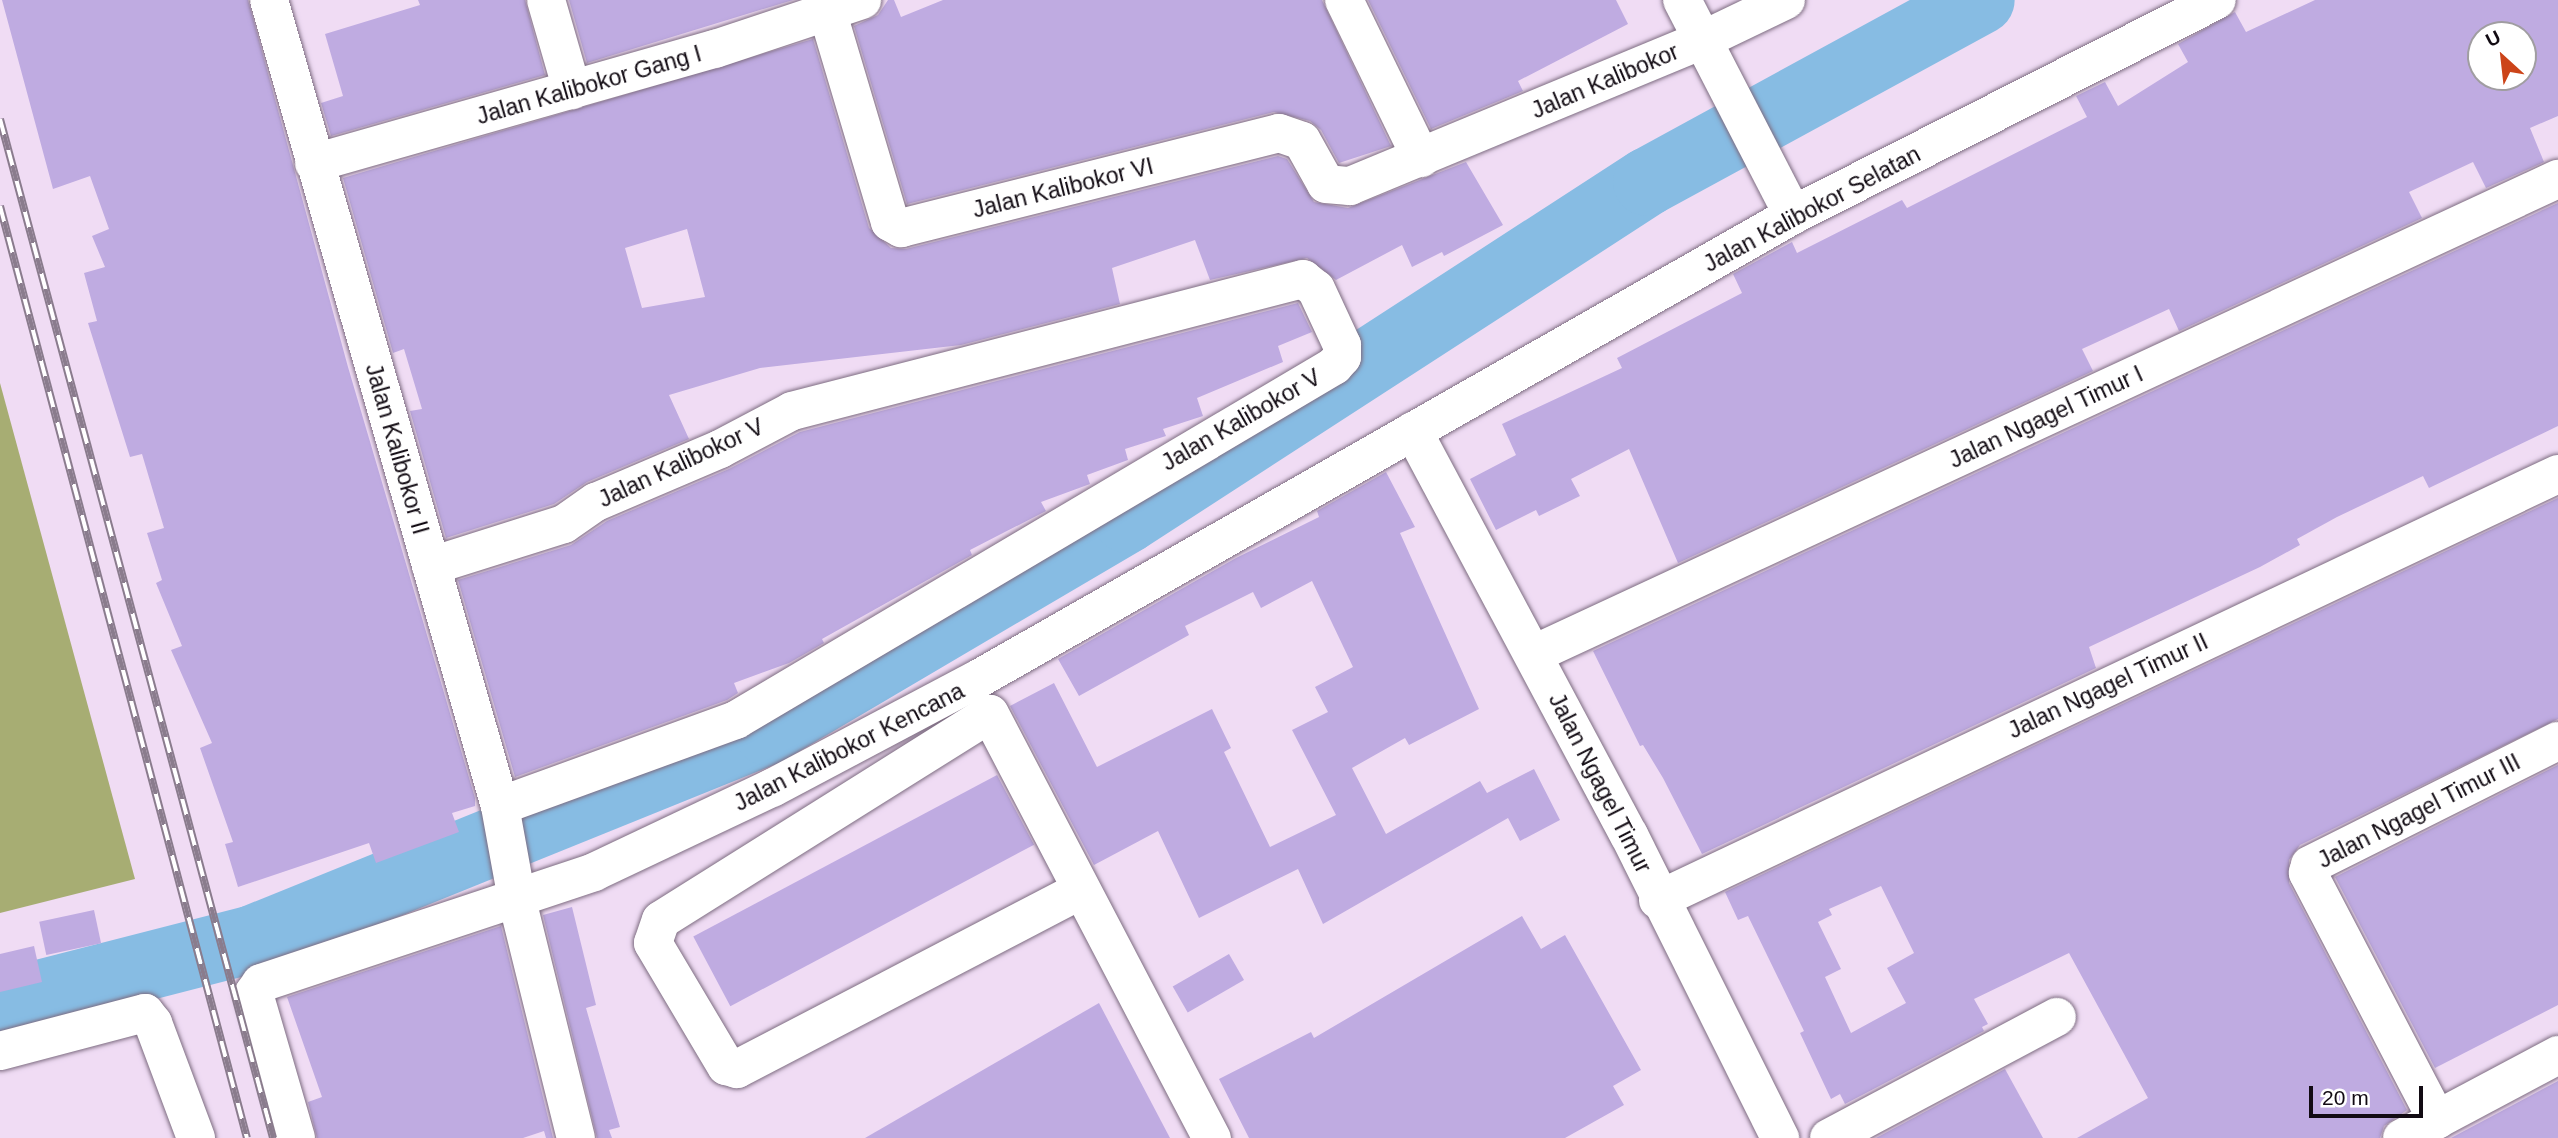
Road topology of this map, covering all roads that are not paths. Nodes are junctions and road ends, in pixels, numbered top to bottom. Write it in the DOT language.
graph roads {
  1 [pos="269,0"];
  2 [pos="546,0"];
  3 [pos="1344,0"];
  4 [pos="1682,0"];
  5 [pos="1787,0"];
  6 [pos="2217,0"];
  7 [pos="845,7"];
  8 [pos="1711,55"];
  9 [pos="572,90"];
  10 [pos="1421,158"];
  11 [pos="314,163"];
  12 [pos="2558,179"];
  13 [pos="1793,215"];
  14 [pos="1413,431"];
  15 [pos="2558,474"];
  16 [pos="431,566"];
  17 [pos="1534,654"];
  18 [pos="2558,741"];
  19 [pos="506,827"];
  20 [pos="1081,890"];
  21 [pos="517,900"];
  22 [pos="1658,900"];
  23 [pos="2057,1017"];
  24 [pos="0,1051"];
  25 [pos="2558,1055"];
  26 [pos="2437,1120"];
  27 [pos="196,1138"];
  28 [pos="296,1138"];
  29 [pos="576,1138"];
  30 [pos="1212,1138"];
  31 [pos="1780,1138"];
  32 [pos="1829,1138"];
  33 [pos="2402,1138"];
  1 -- 11 [label="street, Jalan Kalibokor II"];
  2 -- 9 [label="street"];
  3 -- 10 [label="street"];
  4 -- 8 [label="street"];
  5 -- 8 [label="street, Jalan Kalibokor"];
  6 -- 13 [label="street, Jalan Kalibokor Selatan"];
  7 -- 9 [label="street, Jalan Kalibokor Gang I"];
  7 -- 10 [label="street, Jalan Kalibokor VI"];
  8 -- 10 [label="street, Jalan Kalibokor"];
  8 -- 13 [label="street"];
  9 -- 11 [label="street, Jalan Kalibokor Gang I"];
  11 -- 16 [label="street, Jalan Kalibokor II"];
  12 -- 17 [label="street, Jalan Ngagel Timur I"];
  13 -- 14 [label="street, Jalan Kalibokor Selatan"];
  14 -- 17 [label="street, Jalan Ngagel Timur"];
  14 -- 21 [label="street, Jalan Kalibokor Kencana"];
  15 -- 22 [label="street, Jalan Ngagel Timur II"];
  16 -- 19 [label="street, Jalan Kalibokor II"];
  16 -- 19 [label="street, Jalan Kalibokor V"];
  17 -- 22 [label="street, Jalan Ngagel Timur"];
  18 -- 26 [label="street, Jalan Ngagel Timur III"];
  19 -- 21 [label="street, Jalan Kalibokor II"];
  20 -- 20 [label="street"];
  20 -- 30 [label="street"];
  21 -- 28 [label="street, Jalan Kalibokor Kencana"];
  21 -- 29 [label="street, Jalan Kalibokor II"];
  22 -- 31 [label="street, Jalan Ngagel Timur"];
  23 -- 32 [label="street"];
  24 -- 27 [label="street"];
  25 -- 26 [label="street"];
  26 -- 33 [label="street"];
}
